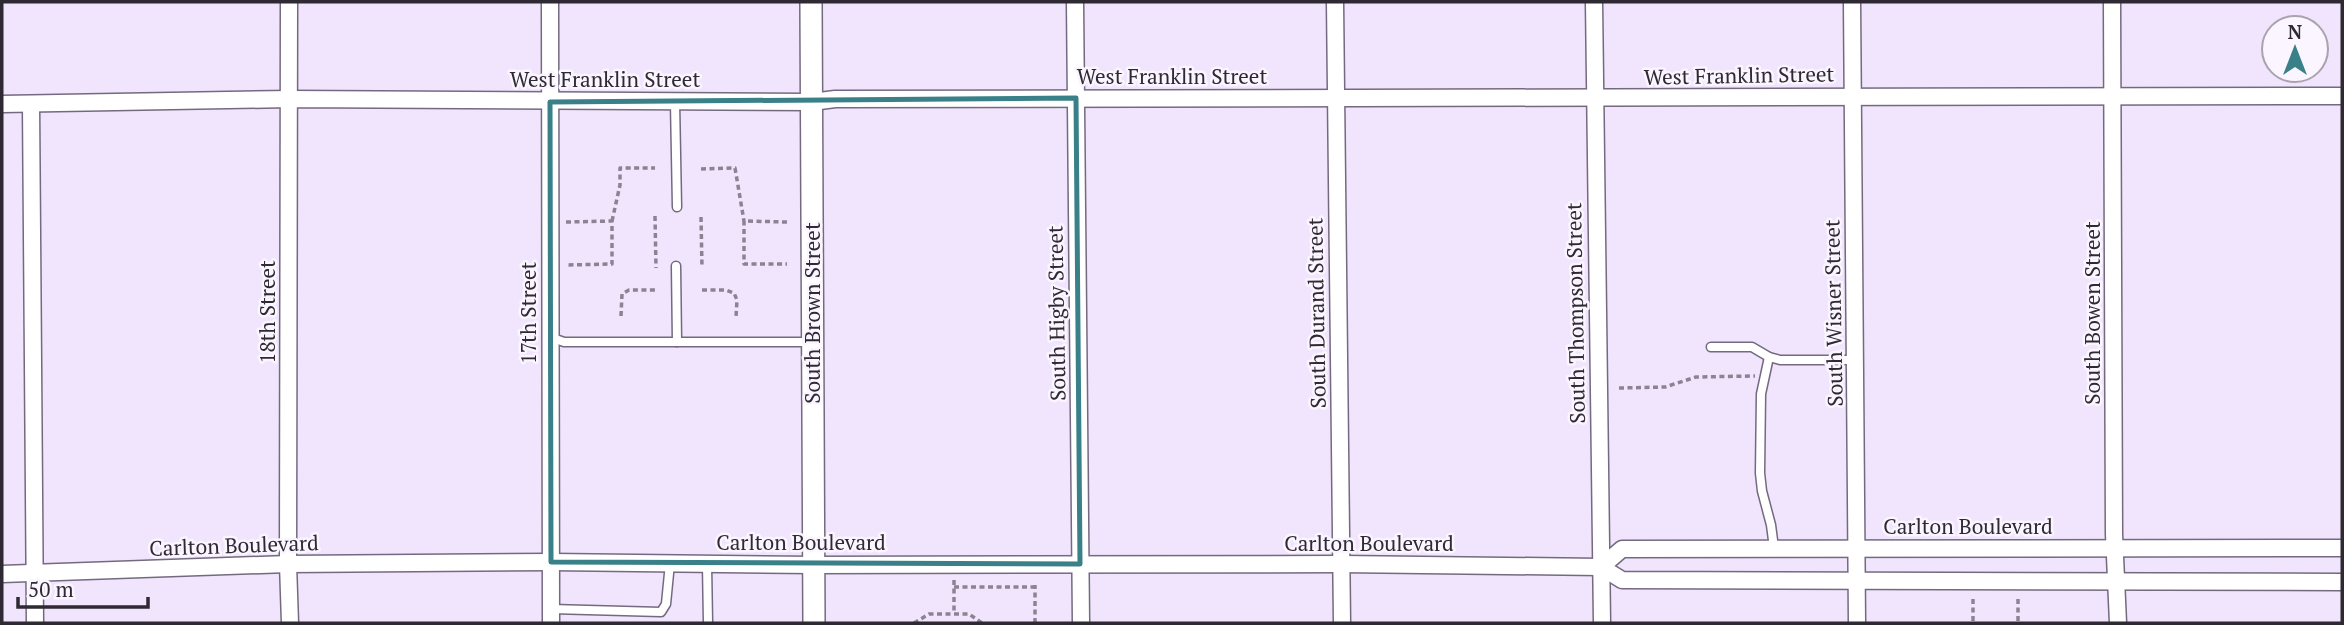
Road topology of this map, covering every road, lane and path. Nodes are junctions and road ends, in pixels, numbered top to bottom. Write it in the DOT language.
graph roads {
  1 [pos="289,2"];
  2 [pos="550,2"];
  3 [pos="811,2"];
  4 [pos="1075,2"];
  5 [pos="1335,2"];
  6 [pos="1594,2"];
  7 [pos="1852,2"];
  8 [pos="2112,2"];
  9 [pos="1853,96"];
  10 [pos="2342,96"];
  11 [pos="2113,97"];
  12 [pos="1076,98"];
  13 [pos="1336,98"];
  14 [pos="290,99"];
  15 [pos="1594,99"];
  16 [pos="550,102"];
  17 [pos="675,102"];
  18 [pos="812,102"];
  19 [pos="2,104"];
  20 [pos="31,104"];
  21 [pos="655,168"];
  22 [pos="701,169"];
  23 [pos="677,207"];
  24 [pos="655,216"];
  25 [pos="701,217"];
  26 [pos="612,221"];
  27 [pos="744,221"];
  28 [pos="563,222"];
  29 [pos="787,222"];
  30 [pos="788,264"];
  31 [pos="564,265"];
  32 [pos="676,266"];
  33 [pos="656,268"];
  34 [pos="702,268"];
  35 [pos="656,290"];
  36 [pos="702,290"];
  37 [pos="621,316"];
  38 [pos="736,317"];
  39 [pos="550,337"];
  40 [pos="677,342"];
  41 [pos="813,342"];
  42 [pos="1711,347"];
  43 [pos="1769,357"];
  44 [pos="1856,360"];
  45 [pos="1765,376"];
  46 [pos="1619,388"];
  47 [pos="1774,548"];
  48 [pos="1856,548"];
  49 [pos="2342,548"];
  50 [pos="2116,549"];
  51 [pos="551,562"];
  52 [pos="670,563"];
  53 [pos="288,564"];
  54 [pos="707,564"];
  55 [pos="1080,564"];
  56 [pos="1341,564"];
  57 [pos="813,565"];
  58 [pos="1601,567"];
  59 [pos="2,574"];
  60 [pos="35,574"];
  61 [pos="1035,579"];
  62 [pos="954,580"];
  63 [pos="1856,582"];
  64 [pos="2117,582"];
  65 [pos="2342,582"];
  66 [pos="954,587"];
  67 [pos="1035,587"];
  68 [pos="1973,599"];
  69 [pos="2018,599"];
  70 [pos="954,614"];
  71 [pos="551,616"];
  72 [pos="35,623"];
  73 [pos="290,623"];
  74 [pos="708,623"];
  75 [pos="814,623"];
  76 [pos="914,623"];
  77 [pos="982,623"];
  78 [pos="1035,623"];
  79 [pos="1081,623"];
  80 [pos="1342,623"];
  81 [pos="1602,623"];
  82 [pos="1857,623"];
  83 [pos="1973,623"];
  84 [pos="2018,623"];
  85 [pos="2118,623"];
  1 -- 14 [label="street, 18th Street"];
  2 -- 16 [label="street, 17th Street"];
  3 -- 18 [label="main road, South Brown Street"];
  4 -- 12 [label="street, South Higby Street"];
  5 -- 13 [label="street, South Durand Street"];
  6 -- 15 [label="street, South Thompson Street"];
  7 -- 9 [label="street, South Wisner Street"];
  8 -- 11 [label="street, South Bowen Street"];
  9 -- 11 [label="street, West Franklin Street"];
  9 -- 15 [label="street, West Franklin Street"];
  9 -- 44 [label="street, South Wisner Street"];
  10 -- 11 [label="street, West Franklin Street"];
  11 -- 50 [label="street, South Bowen Street"];
  12 -- 13 [label="street, West Franklin Street"];
  12 -- 18 [label="street, West Franklin Street"];
  12 -- 55 [label="street, South Higby Street"];
  13 -- 15 [label="street, West Franklin Street"];
  13 -- 56 [label="street, South Durand Street"];
  14 -- 16 [label="street, West Franklin Street"];
  14 -- 20 [label="street, West Franklin Street"];
  14 -- 53 [label="street, 18th Street"];
  15 -- 58 [label="street, South Thompson Street"];
  16 -- 17 [label="street, West Franklin Street"];
  16 -- 39 [label="street, 17th Street"];
  17 -- 18 [label="street, West Franklin Street"];
  17 -- 23 [label="lane"];
  18 -- 41 [label="main road, South Brown Street"];
  19 -- 20 [label="street, West Franklin Street"];
  20 -- 60 [label="street"];
  21 -- 26 [label="path"];
  22 -- 27 [label="path"];
  24 -- 33 [label="path"];
  25 -- 34 [label="path"];
  26 -- 28 [label="path"];
  26 -- 31 [label="path"];
  27 -- 29 [label="path"];
  27 -- 30 [label="path"];
  32 -- 40 [label="lane"];
  35 -- 37 [label="path"];
  36 -- 38 [label="path"];
  39 -- 40 [label="lane"];
  39 -- 51 [label="street, 17th Street"];
  40 -- 41 [label="lane"];
  41 -- 57 [label="main road, South Brown Street"];
  42 -- 43 [label="lane"];
  43 -- 44 [label="lane"];
  43 -- 45 [label="lane"];
  44 -- 48 [label="street, South Wisner Street"];
  45 -- 46 [label="path"];
  45 -- 47 [label="lane"];
  47 -- 48 [label="street, Carlton Boulevard"];
  47 -- 58 [label="street, Carlton Boulevard"];
  48 -- 50 [label="street, Carlton Boulevard"];
  48 -- 63 [label="street, South Wisner Street"];
  49 -- 50 [label="street, Carlton Boulevard"];
  50 -- 64 [label="street, South Bowen Street"];
  51 -- 52 [label="street, Carlton Boulevard"];
  51 -- 53 [label="street, Carlton Boulevard"];
  51 -- 71 [label="street, 17th Street"];
  52 -- 54 [label="street, Carlton Boulevard"];
  52 -- 71 [label="lane"];
  53 -- 60 [label="street, Carlton Boulevard"];
  53 -- 73 [label="street, 18th Street"];
  54 -- 57 [label="street, Carlton Boulevard"];
  54 -- 74 [label="lane"];
  55 -- 56 [label="street, Carlton Boulevard"];
  55 -- 57 [label="street, Carlton Boulevard"];
  55 -- 79 [label="street, South Higby Street"];
  56 -- 58 [label="street, Carlton Boulevard"];
  56 -- 80 [label="street, South Durand Street"];
  57 -- 75 [label="main road, South Brown Street"];
  58 -- 63 [label="street, Carlton Boulevard"];
  58 -- 81 [label="street, South Thompson Street"];
  59 -- 60 [label="street, Carlton Boulevard"];
  60 -- 72 [label="street"];
  61 -- 67 [label="path"];
  62 -- 66 [label="path"];
  63 -- 64 [label="street, Carlton Boulevard"];
  63 -- 82 [label="street, South Wisner Street"];
  64 -- 65 [label="street, Carlton Boulevard"];
  64 -- 85 [label="street, South Bowen Street"];
  66 -- 67 [label="path"];
  66 -- 70 [label="path"];
  67 -- 78 [label="path"];
  68 -- 83 [label="path"];
  69 -- 84 [label="path"];
  70 -- 76 [label="path"];
  70 -- 77 [label="path"];
}
